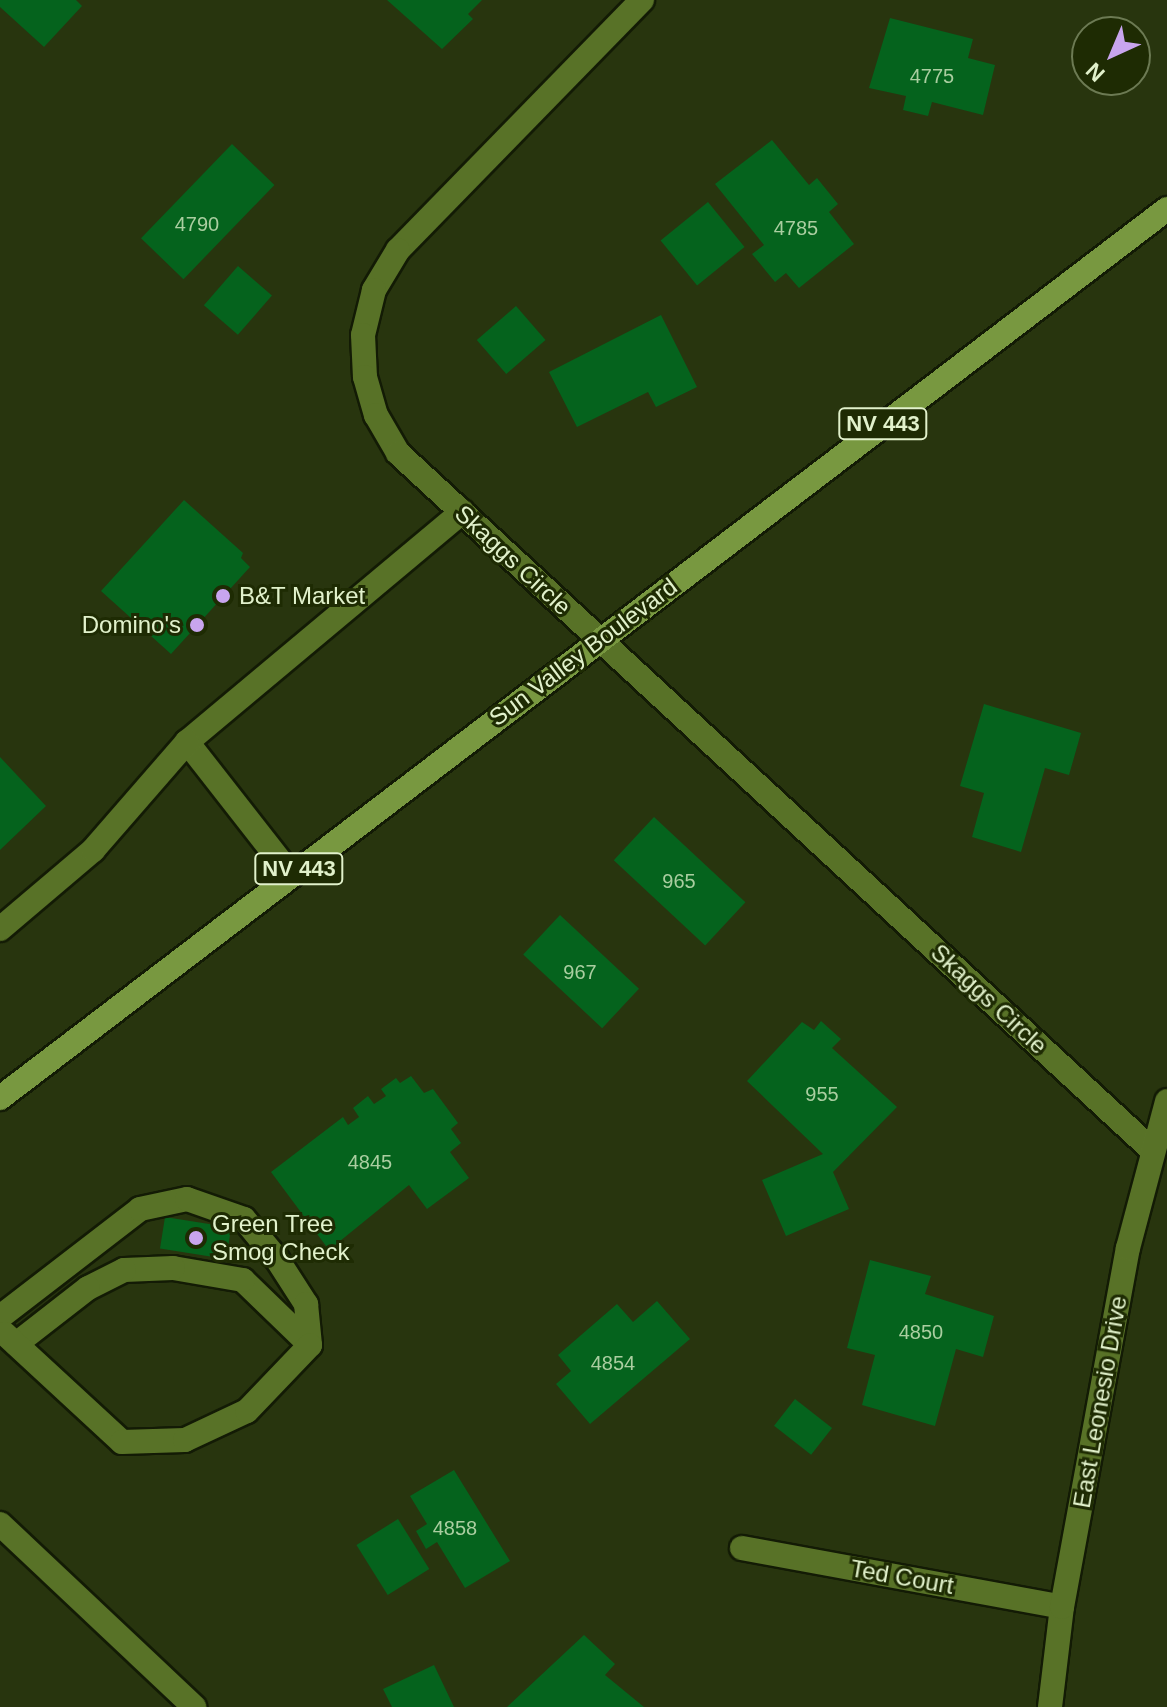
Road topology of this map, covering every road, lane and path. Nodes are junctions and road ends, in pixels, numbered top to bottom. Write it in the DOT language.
graph roads {
  1 [pos="642,0"];
  2 [pos="1167,209"];
  3 [pos="462,512"];
  4 [pos="599,640"];
  5 [pos="187,742"];
  6 [pos="291,875"];
  7 [pos="0,929"];
  8 [pos="0,1098"];
  9 [pos="1167,1101"];
  10 [pos="1151,1149"];
  11 [pos="0,1317"];
  12 [pos="8,1337"];
  13 [pos="310,1345"];
  14 [pos="0,1524"];
  15 [pos="742,1548"];
  16 [pos="1062,1607"];
  17 [pos="194,1707"];
  18 [pos="1050,1707"];
  1 -- 3 [label="street, Skaggs Circle"];
  2 -- 4 [label="main road, Sun Valley Boulevard / NV 443"];
  3 -- 4 [label="street, Skaggs Circle"];
  3 -- 5 [label="street"];
  4 -- 6 [label="main road, Sun Valley Boulevard / NV 443"];
  4 -- 10 [label="street, Skaggs Circle"];
  5 -- 6 [label="street"];
  5 -- 7 [label="street"];
  6 -- 8 [label="main road, Sun Valley Boulevard / NV 443"];
  9 -- 10 [label="street, East Leonesio Drive"];
  10 -- 16 [label="street, East Leonesio Drive"];
  11 -- 13 [label="street"];
  12 -- 13 [label="street"];
  12 -- 13 [label="street"];
  14 -- 17 [label="street"];
  15 -- 16 [label="street, Ted Court"];
  16 -- 18 [label="street, East Leonesio Drive"];
}
